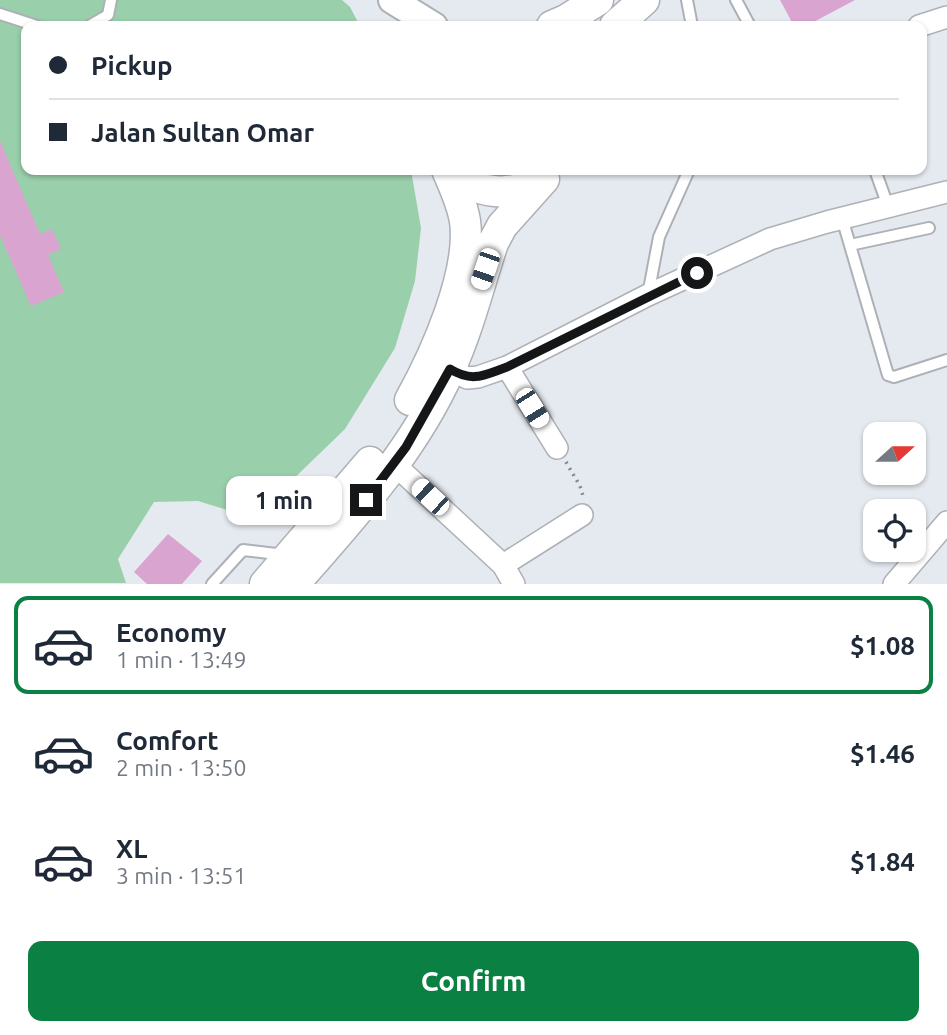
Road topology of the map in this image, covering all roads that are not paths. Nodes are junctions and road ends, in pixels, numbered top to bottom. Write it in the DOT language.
graph roads {
  1 [pos="111,0"];
  2 [pos="383,0"];
  3 [pos="392,0"];
  4 [pos="598,0"];
  5 [pos="644,0"];
  6 [pos="687,0"];
  7 [pos="736,0"];
  8 [pos="0,14"];
  9 [pos="947,17"];
  10 [pos="22,21"];
  11 [pos="98,21"];
  12 [pos="394,21"];
  13 [pos="426,21"];
  14 [pos="564,21"];
  15 [pos="621,21"];
  16 [pos="691,21"];
  17 [pos="747,21"];
  18 [pos="927,23"];
  19 [pos="449,175"];
  20 [pos="455,175"];
  21 [pos="547,175"];
  22 [pos="548,175"];
  23 [pos="687,175"];
  24 [pos="877,175"];
  25 [pos="947,192"];
  26 [pos="888,206"];
  27 [pos="842,218"];
  28 [pos="929,228"];
  29 [pos="850,245"];
  30 [pos="648,295"];
  31 [pos="947,360"];
  32 [pos="507,367"];
  33 [pos="450,369"];
  34 [pos="557,448"];
  35 [pos="394,464"];
  36 [pos="582,515"];
  37 [pos="947,522"];
  38 [pos="291,570"];
  39 [pos="508,574"];
  40 [pos="212,583"];
  41 [pos="265,583"];
  42 [pos="894,583"];
  1 -- 11 [label="lane"];
  2 -- 12 [label="street"];
  3 -- 13 [label="street"];
  4 -- 14 [label="main road"];
  5 -- 15 [label="main road"];
  6 -- 16 [label="lane"];
  7 -- 17 [label="lane"];
  8 -- 10 [label="lane"];
  9 -- 18 [label="street"];
  19 -- 38 [label="main road"];
  20 -- 21 [label="main road"];
  22 -- 33 [label="main road"];
  23 -- 30 [label="lane"];
  24 -- 26 [label="lane"];
  25 -- 26 [label="street"];
  26 -- 27 [label="street"];
  27 -- 29 [label="lane"];
  27 -- 30 [label="street"];
  28 -- 29 [label="lane"];
  29 -- 31 [label="lane"];
  30 -- 32 [label="street"];
  32 -- 33 [label="street"];
  32 -- 34 [label="street"];
  33 -- 35 [label="main road"];
  35 -- 38 [label="main road"];
  35 -- 39 [label="street"];
  36 -- 39 [label="street"];
  37 -- 42 [label="street"];
  38 -- 40 [label="lane"];
  38 -- 41 [label="main road"];
}
